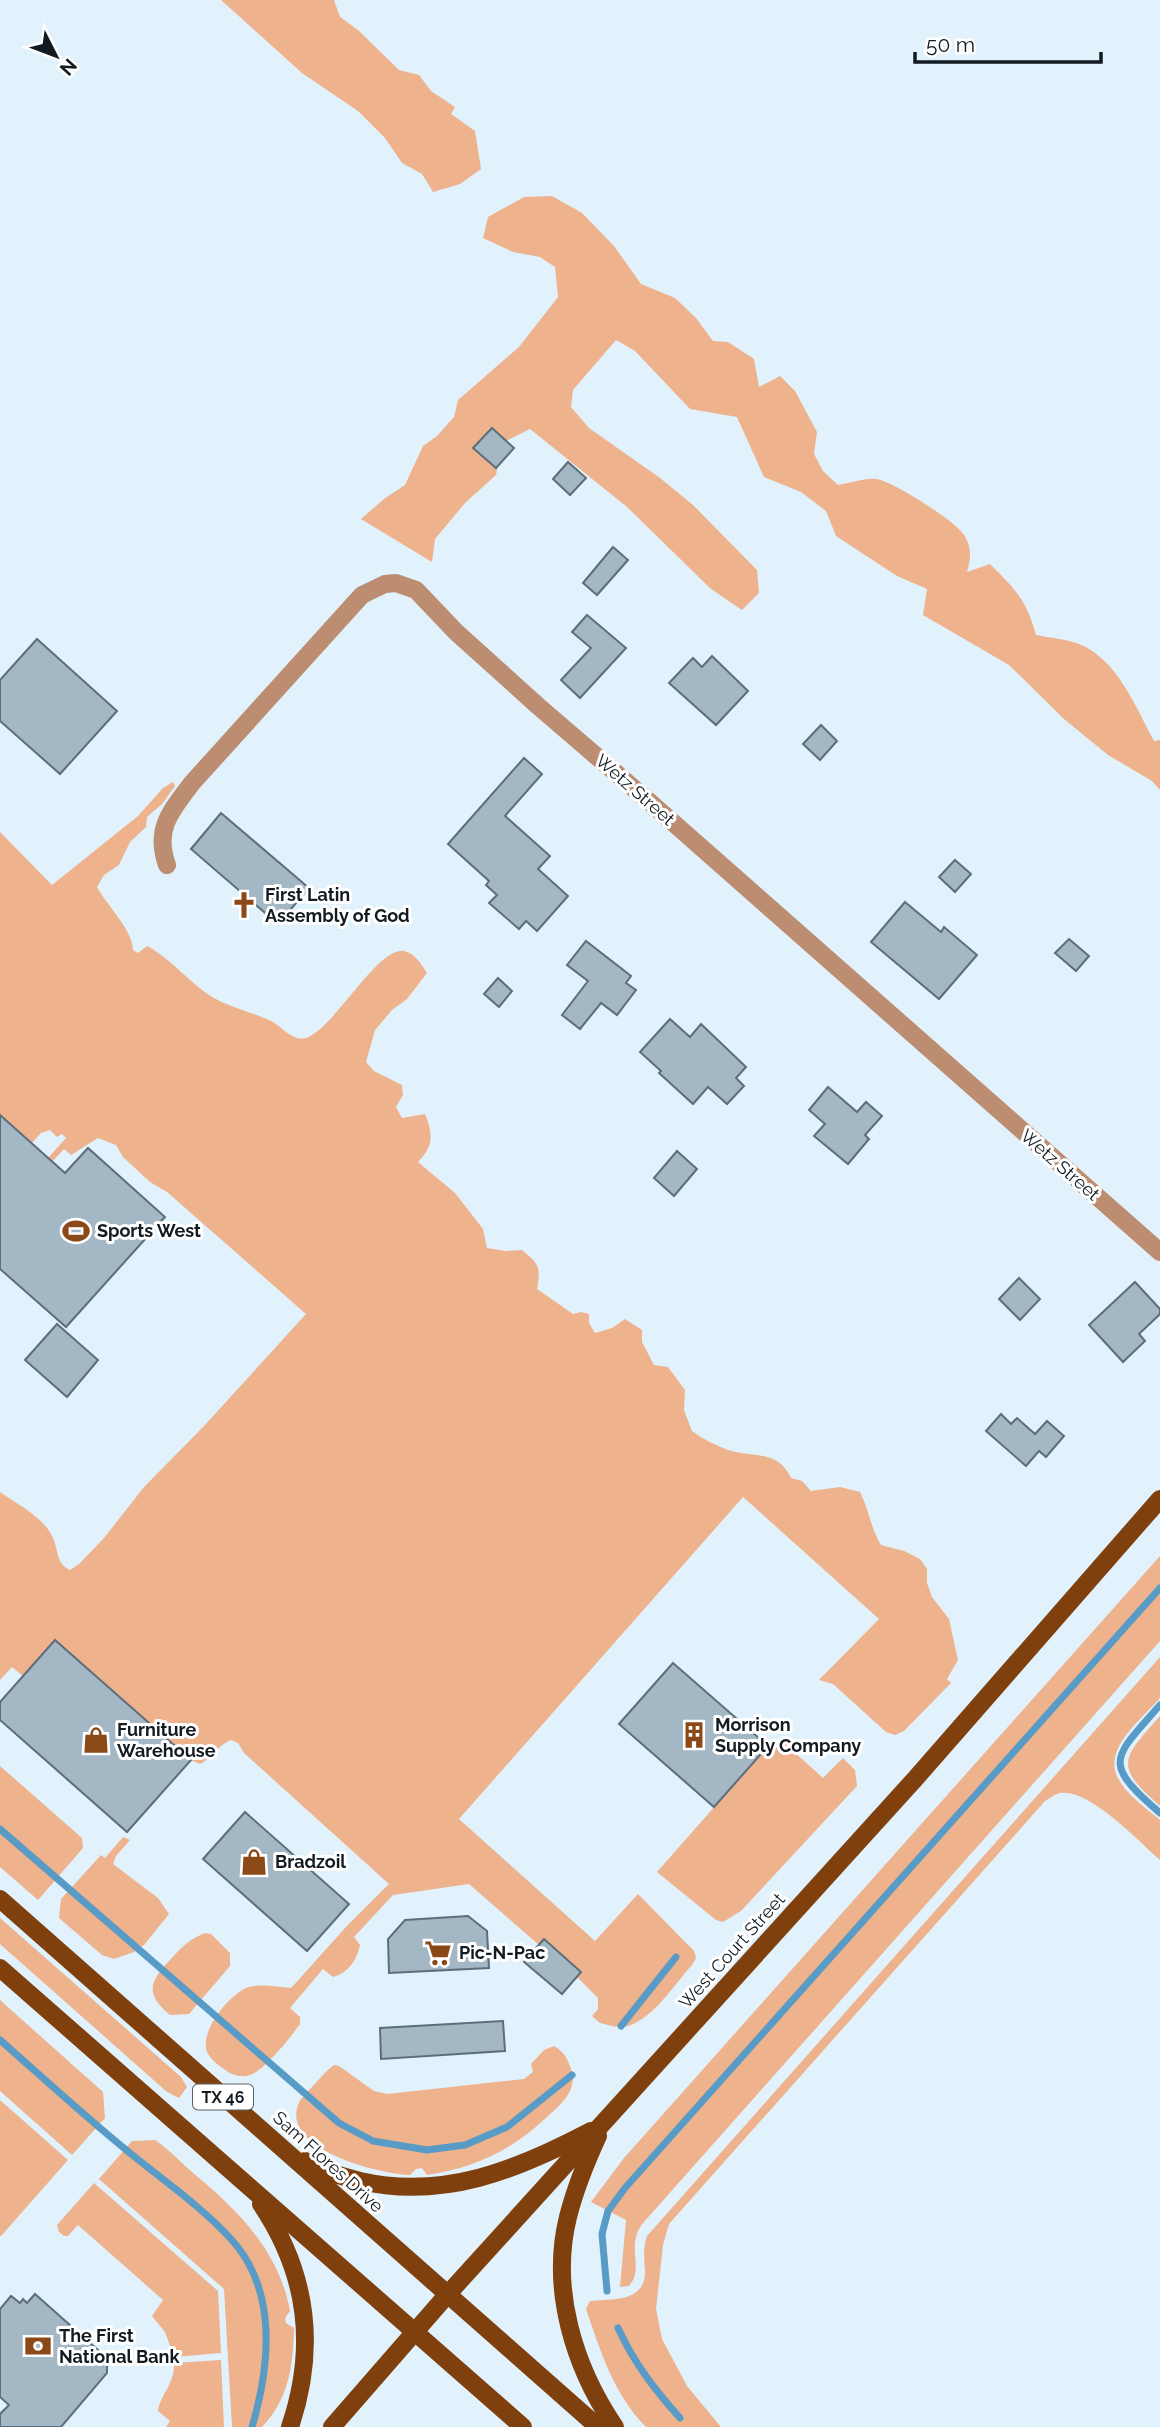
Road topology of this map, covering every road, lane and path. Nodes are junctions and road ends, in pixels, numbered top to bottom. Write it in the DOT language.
graph roads {
  1 [pos="167,865"];
  2 [pos="1160,1252"];
  3 [pos="1160,1499"];
  4 [pos="0,1899"];
  5 [pos="0,1968"];
  6 [pos="603,2125"];
  7 [pos="276,2143"];
  8 [pos="244,2181"];
  9 [pos="447,2295"];
  10 [pos="415,2331"];
  11 [pos="290,2427"];
  12 [pos="331,2427"];
  13 [pos="523,2427"];
  14 [pos="598,2427"];
  15 [pos="615,2427"];
  1 -- 2 [label="street, Wetz Street"];
  3 -- 6 [label="main road, West Court Street"];
  4 -- 7 [label="main road, Sam Flores Drive / TX 46"];
  5 -- 8 [label="main road, TX 46"];
  6 -- 7 [label="main road"];
  6 -- 9 [label="main road, West Court Street"];
  6 -- 15 [label="main road"];
  7 -- 9 [label="main road, Sam Flores Drive / TX 46"];
  8 -- 10 [label="main road, TX 46"];
  8 -- 11 [label="main road"];
  9 -- 10 [label="main road, West Court Street"];
  9 -- 14 [label="main road, Sam Flores Drive / TX 46"];
  10 -- 12 [label="main road, West Court Street"];
  10 -- 13 [label="main road, TX 46"];
}
